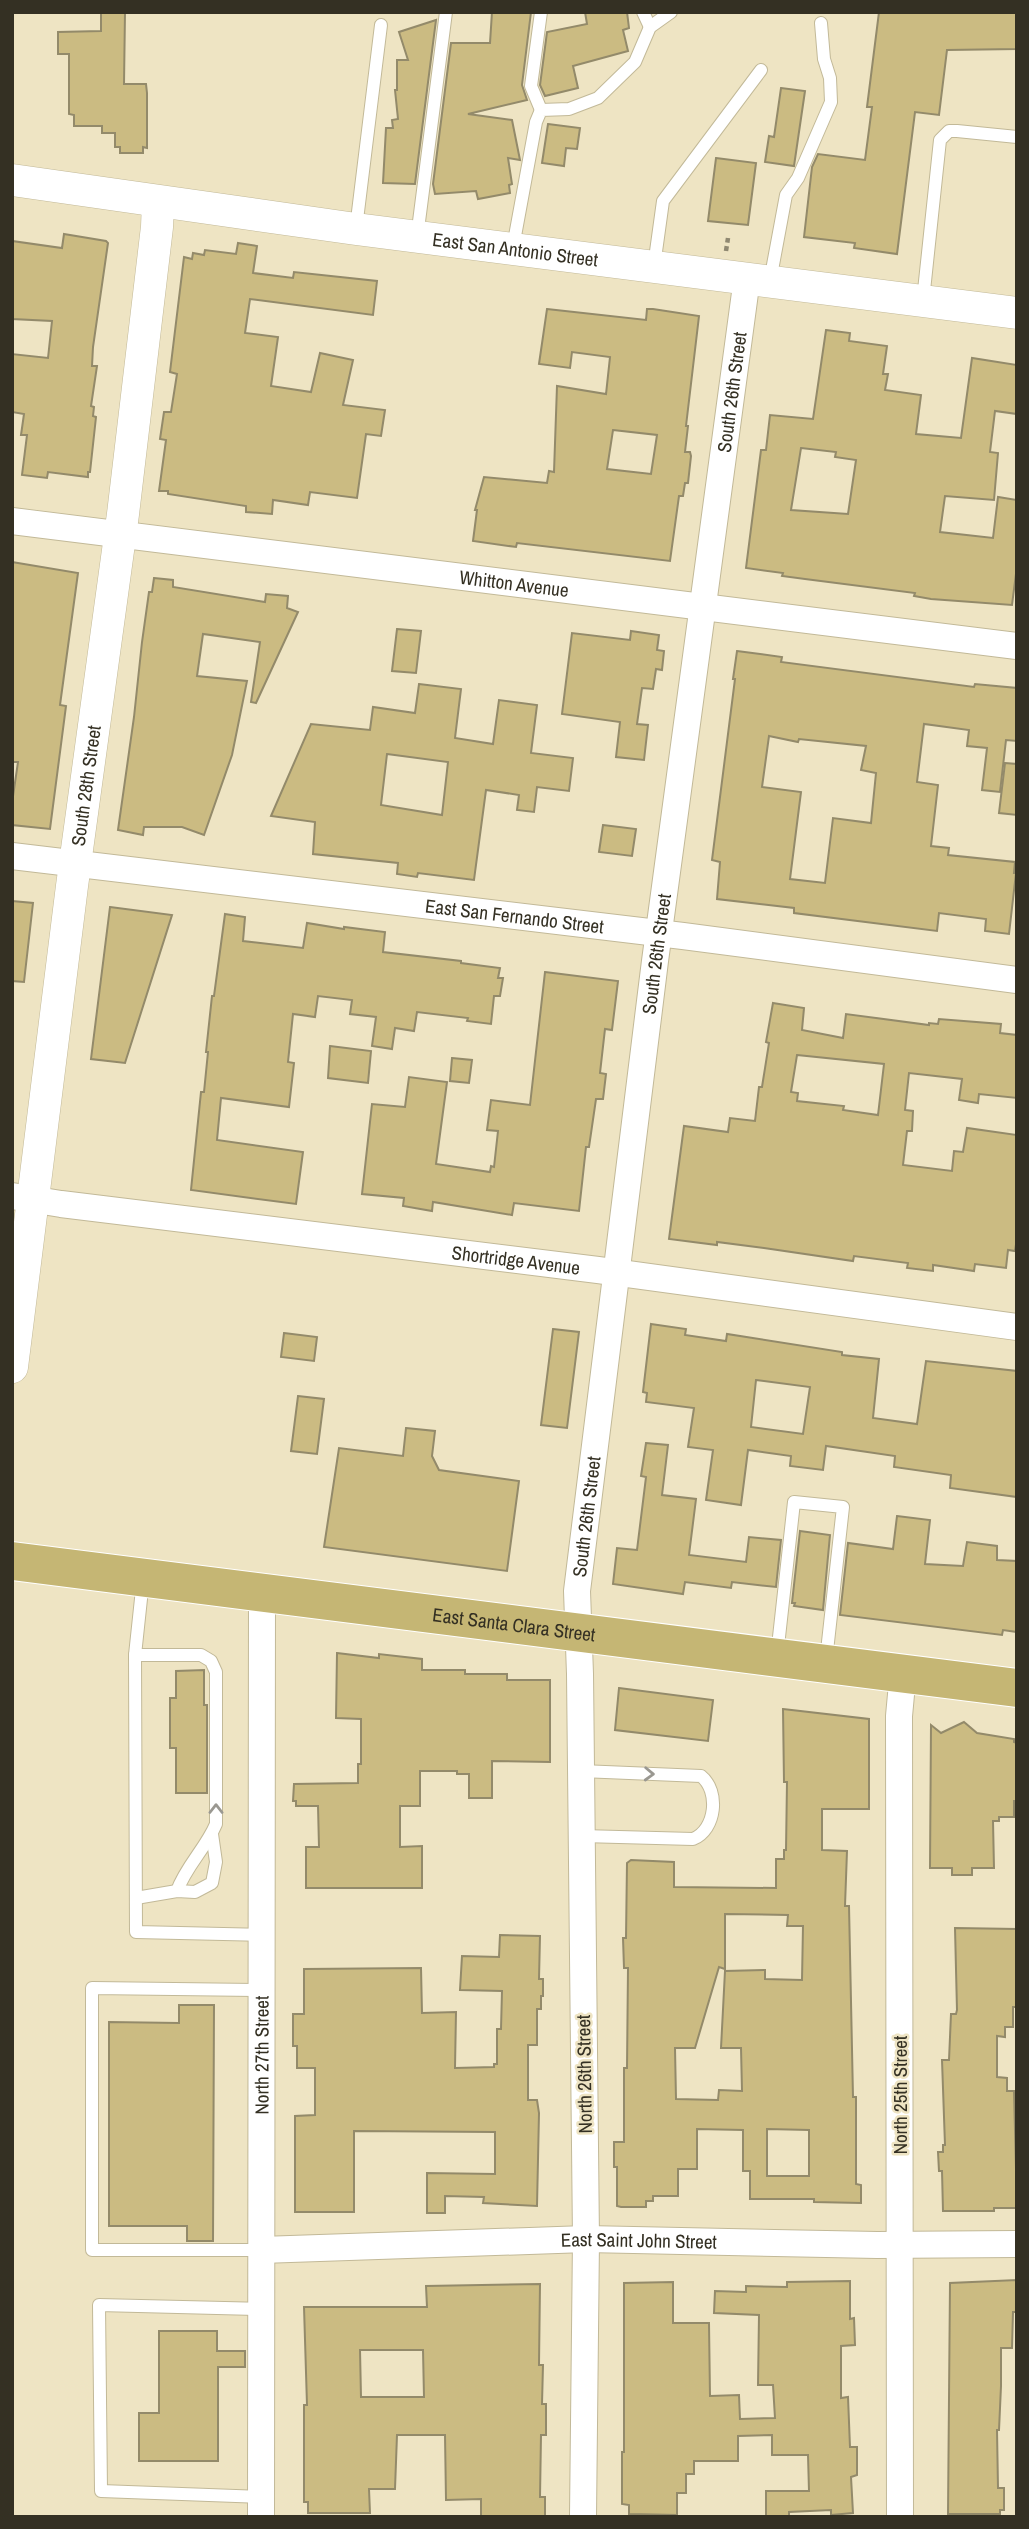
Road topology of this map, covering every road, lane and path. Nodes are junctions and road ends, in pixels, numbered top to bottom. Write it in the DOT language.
graph roads {
  1 [pos="446,12"];
  2 [pos="541,12"];
  3 [pos="643,12"];
  4 [pos="671,12"];
  5 [pos="821,23"];
  6 [pos="381,25"];
  7 [pos="650,27"];
  8 [pos="761,70"];
  9 [pos="541,110"];
  10 [pos="1017,137"];
  11 [pos="12,180"];
  12 [pos="158,202"];
  13 [pos="356,229"];
  14 [pos="417,237"];
  15 [pos="728,238"];
  16 [pos="512,248"];
  17 [pos="726,252"];
  18 [pos="654,267"];
  19 [pos="758,280"];
  20 [pos="923,300"];
  21 [pos="1017,311"];
  22 [pos="12,521"];
  23 [pos="120,534"];
  24 [pos="702,607"];
  25 [pos="1017,646"];
  26 [pos="12,856"];
  27 [pos="76,865"];
  28 [pos="658,933"];
  29 [pos="1017,980"];
  30 [pos="23,1198"];
  31 [pos="617,1273"];
  32 [pos="17,1301"];
  33 [pos="1017,1327"];
  34 [pos="12,1367"];
  35 [pos="12,1561"];
  36 [pos="144,1577"];
  37 [pos="262,1592"];
  38 [pos="577,1632"];
  39 [pos="135,1656"];
  40 [pos="777,1657"];
  41 [pos="826,1664"];
  42 [pos="903,1674"];
  43 [pos="1017,1688"];
  44 [pos="581,1771"];
  45 [pos="212,1834"];
  46 [pos="582,1836"];
  47 [pos="177,1891"];
  48 [pos="136,1898"];
  49 [pos="262,1935"];
  50 [pos="263,1990"];
  51 [pos="586,2239"];
  52 [pos="1017,2244"];
  53 [pos="900,2245"];
  54 [pos="261,2250"];
  55 [pos="261,2309"];
  56 [pos="261,2507"];
  57 [pos="583,2517"];
  58 [pos="900,2517"];
  1 -- 14 [label="lane"];
  2 -- 9 [label="lane"];
  3 -- 7 [label="lane"];
  4 -- 7 [label="lane"];
  5 -- 19 [label="lane"];
  6 -- 13 [label="lane"];
  7 -- 9 [label="lane"];
  8 -- 18 [label="lane"];
  9 -- 16 [label="lane"];
  10 -- 20 [label="lane"];
  11 -- 12 [label="street, East San Antonio Street"];
  12 -- 13 [label="street, East San Antonio Street"];
  12 -- 23 [label="street, South 28th Street"];
  13 -- 14 [label="street, East San Antonio Street"];
  14 -- 16 [label="street, East San Antonio Street"];
  15 -- 17 [label="path"];
  16 -- 18 [label="street, East San Antonio Street"];
  18 -- 19 [label="street, East San Antonio Street"];
  19 -- 20 [label="street, East San Antonio Street"];
  19 -- 24 [label="street, South 26th Street"];
  20 -- 21 [label="street, East San Antonio Street"];
  22 -- 23 [label="street, Whitton Avenue"];
  23 -- 24 [label="street, Whitton Avenue"];
  23 -- 27 [label="street, South 28th Street"];
  24 -- 25 [label="street, Whitton Avenue"];
  24 -- 28 [label="street, South 26th Street"];
  26 -- 27 [label="street, East San Fernando Street"];
  27 -- 28 [label="street, East San Fernando Street"];
  27 -- 30 [label="street, South 28th Street"];
  28 -- 29 [label="street, East San Fernando Street"];
  28 -- 31 [label="street, South 26th Street"];
  30 -- 31 [label="street, Shortridge Avenue"];
  30 -- 32 [label="street, South 28th Street"];
  31 -- 33 [label="street, Shortridge Avenue"];
  31 -- 38 [label="street, South 26th Street"];
  32 -- 34 [label="street, South 28th Street"];
  35 -- 36 [label="main road, East Santa Clara Street"];
  36 -- 37 [label="main road, East Santa Clara Street"];
  36 -- 39 [label="lane"];
  37 -- 38 [label="main road, East Santa Clara Street"];
  37 -- 49 [label="street, North 27th Street"];
  38 -- 40 [label="main road, East Santa Clara Street"];
  38 -- 44 [label="street, North 26th Street"];
  45 -- 39 [label="lane, one-way"];
  39 -- 48 [label="lane"];
  40 -- 41 [label="main road, East Santa Clara Street"];
  40 -- 41 [label="lane"];
  41 -- 42 [label="main road, East Santa Clara Street"];
  42 -- 43 [label="main road, East Santa Clara Street"];
  42 -- 53 [label="street, North 25th Street"];
  44 -- 46 [label="street, North 26th Street"];
  44 -- 46 [label="lane, one-way"];
  45 -- 47 [label="lane"];
  45 -- 47 [label="lane"];
  46 -- 51 [label="street, North 26th Street"];
  47 -- 48 [label="lane"];
  48 -- 49 [label="lane"];
  49 -- 50 [label="street, North 27th Street"];
  50 -- 54 [label="street, North 27th Street"];
  50 -- 54 [label="lane"];
  51 -- 53 [label="street, East Saint John Street"];
  51 -- 54 [label="street, East Saint John Street"];
  51 -- 57 [label="street, North 26th Street"];
  52 -- 53 [label="street, East Saint John Street"];
  53 -- 58 [label="street, North 25th Street"];
  54 -- 55 [label="street, North 27th Street"];
  55 -- 56 [label="street, North 27th Street"];
  55 -- 56 [label="lane"];
}
